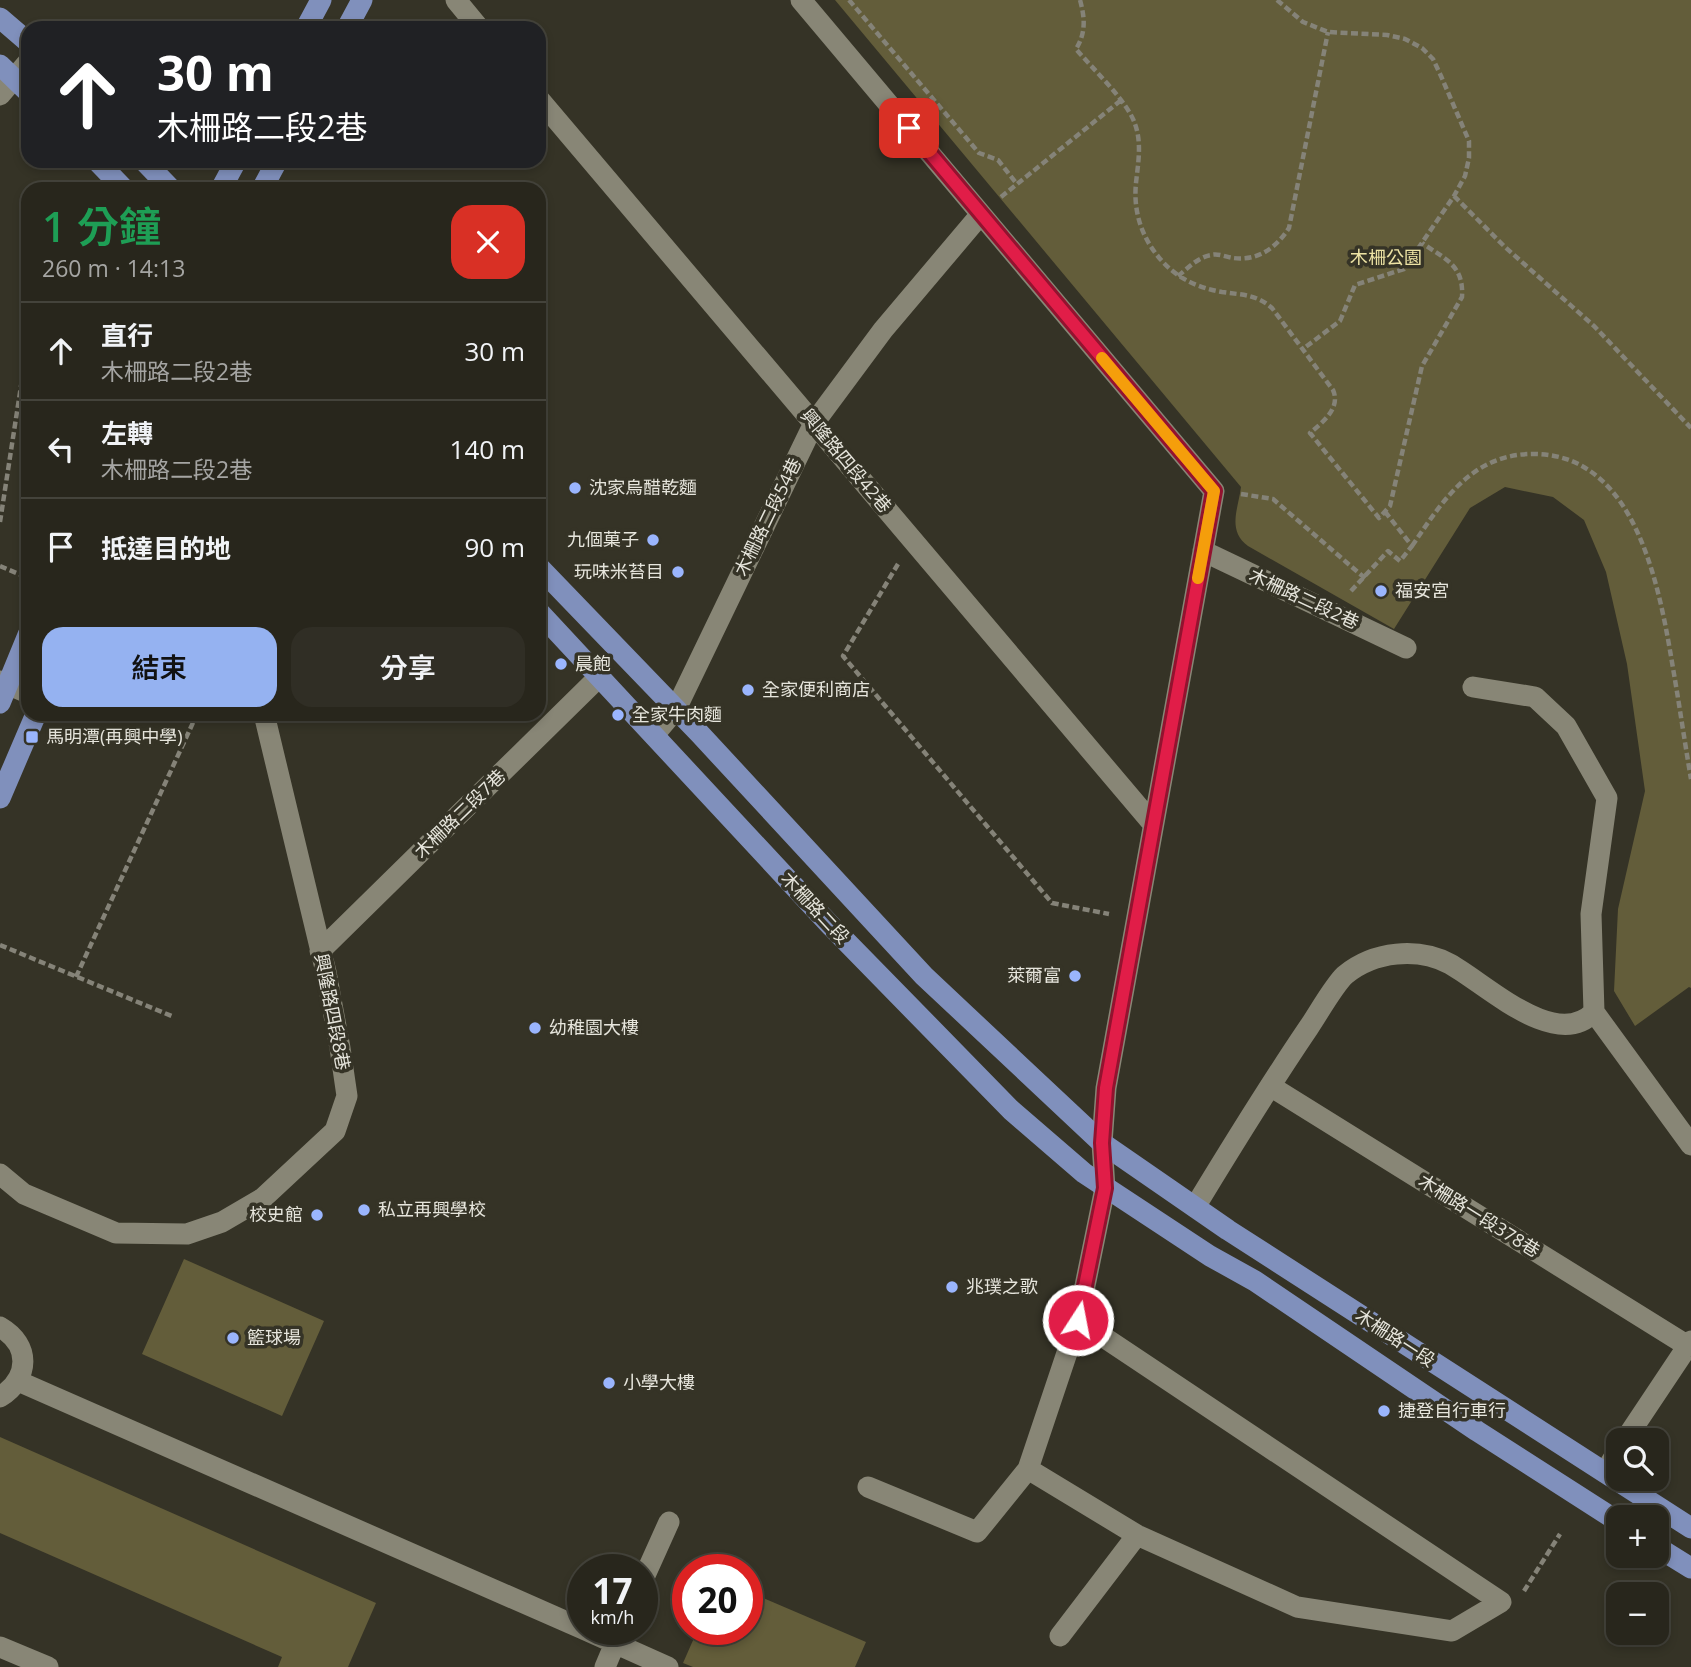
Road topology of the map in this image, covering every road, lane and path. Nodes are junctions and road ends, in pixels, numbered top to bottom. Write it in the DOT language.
graph roads {
  1 [pos="321,0"];
  2 [pos="362,0"];
  3 [pos="456,0"];
  4 [pos="801,0"];
  5 [pos="849,0"];
  6 [pos="1080,0"];
  7 [pos="1277,0"];
  8 [pos="0,18"];
  9 [pos="310,21"];
  10 [pos="351,21"];
  11 [pos="473,21"];
  12 [pos="1328,32"];
  13 [pos="21,36"];
  14 [pos="18,74"];
  15 [pos="0,95"];
  16 [pos="1120,101"];
  17 [pos="546,107"];
  18 [pos="104,168"];
  19 [pos="151,168"];
  20 [pos="117,182"];
  21 [pos="164,182"];
  22 [pos="1017,184"];
  23 [pos="1454,196"];
  24 [pos="981,214"];
  25 [pos="1422,243"];
  26 [pos="1178,276"];
  27 [pos="1303,349"];
  28 [pos="21,386"];
  29 [pos="814,423"];
  30 [pos="1691,428"];
  31 [pos="1214,491"];
  32 [pos="1385,513"];
  33 [pos="0,522"];
  34 [pos="912,539"];
  35 [pos="1412,546"];
  36 [pos="1203,551"];
  37 [pos="0,566"];
  38 [pos="546,574"];
  39 [pos="21,575"];
  40 [pos="1365,579"];
  41 [pos="1333,613"];
  42 [pos="546,619"];
  43 [pos="1406,648"];
  44 [pos="21,650"];
  45 [pos="600,676"];
  46 [pos="1473,687"];
  47 [pos="2,690"];
  48 [pos="21,692"];
  49 [pos="676,709"];
  50 [pos="33,721"];
  51 [pos="195,721"];
  52 [pos="266,721"];
  53 [pos="654,735"];
  54 [pos="1691,779"];
  55 [pos="0,798"];
  56 [pos="1153,824"];
  57 [pos="1136,919"];
  58 [pos="0,945"];
  59 [pos="320,951"];
  60 [pos="76,977"];
  61 [pos="1594,1012"];
  62 [pos="174,1017"];
  63 [pos="1270,1086"];
  64 [pos="1102,1143"];
  65 [pos="1691,1144"];
  66 [pos="0,1174"];
  67 [pos="1105,1188"];
  68 [pos="1195,1207"];
  69 [pos="1078,1320"];
  70 [pos="0,1327"];
  71 [pos="1689,1343"];
  72 [pos="18,1381"];
  73 [pos="0,1397"];
  74 [pos="1633,1428"];
  75 [pos="1028,1469"];
  76 [pos="1605,1472"];
  77 [pos="869,1487"];
  78 [pos="1606,1514"];
  79 [pos="669,1522"];
  80 [pos="1691,1528"];
  81 [pos="1560,1534"];
  82 [pos="1138,1535"];
  83 [pos="655,1554"];
  84 [pos="1669,1554"];
  85 [pos="1691,1568"];
  86 [pos="1523,1593"];
  87 [pos="567,1622"];
  88 [pos="1060,1636"];
  89 [pos="614,1645"];
  90 [pos="633,1645"];
  91 [pos="0,1647"];
  92 [pos="48,1667"];
  93 [pos="605,1667"];
  94 [pos="668,1667"];
  1 -- 9 [label="main road"];
  2 -- 10 [label="main road"];
  3 -- 11 [label="street"];
  4 -- 24 [label="street"];
  5 -- 22 [label="path"];
  6 -- 16 [label="path"];
  7 -- 12 [label="path"];
  8 -- 13 [label="main road"];
  12 -- 23 [label="path"];
  12 -- 26 [label="path"];
  14 -- 15 [label="street"];
  16 -- 22 [label="path"];
  16 -- 26 [label="path"];
  17 -- 29 [label="street, 興隆路四段42巷"];
  18 -- 20 [label="main road"];
  19 -- 21 [label="main road"];
  22 -- 24 [label="path"];
  23 -- 25 [label="path"];
  23 -- 30 [label="path"];
  24 -- 29 [label="street, 木柵路二段54巷"];
  24 -- 31 [label="street"];
  25 -- 27 [label="path"];
  25 -- 32 [label="path"];
  26 -- 27 [label="path"];
  27 -- 32 [label="path"];
  28 -- 33 [label="path"];
  29 -- 34 [label="street, 興隆路四段42巷"];
  29 -- 49 [label="street, 木柵路二段54巷"];
  31 -- 36 [label="street"];
  31 -- 40 [label="path"];
  32 -- 35 [label="path"];
  34 -- 56 [label="street, 興隆路四段42巷"];
  34 -- 57 [label="path"];
  35 -- 40 [label="path"];
  35 -- 54 [label="path"];
  36 -- 41 [label="street, 木柵路二段2巷"];
  36 -- 56 [label="street"];
  37 -- 39 [label="path"];
  38 -- 49 [label="main road, 木柵路二段"];
  40 -- 41 [label="path"];
  41 -- 43 [label="street, 木柵路二段2巷"];
  42 -- 45 [label="main road, 木柵路二段"];
  44 -- 47 [label="main road"];
  45 -- 53 [label="main road, 木柵路二段"];
  45 -- 59 [label="street, 木柵路二段7巷"];
  46 -- 61 [label="street"];
  47 -- 48 [label="street"];
  49 -- 53 [label="street, 木柵路二段54巷"];
  49 -- 64 [label="main road, 木柵路二段"];
  50 -- 55 [label="main road"];
  51 -- 60 [label="path"];
  52 -- 59 [label="street, 興隆路四段8巷"];
  53 -- 67 [label="main road, 木柵路二段"];
  56 -- 57 [label="street"];
  57 -- 64 [label="street"];
  58 -- 60 [label="path"];
  59 -- 66 [label="street, 興隆路四段8巷"];
  60 -- 62 [label="path"];
  61 -- 63 [label="street"];
  61 -- 65 [label="street"];
  63 -- 68 [label="street"];
  63 -- 71 [label="street, 木柵路一段378巷"];
  64 -- 67 [label="street"];
  64 -- 68 [label="main road, 木柵路一段"];
  67 -- 69 [label="street"];
  67 -- 78 [label="main road, 木柵路一段"];
  68 -- 76 [label="main road, 木柵路一段"];
  69 -- 75 [label="street"];
  69 -- 82 [label="street"];
  70 -- 72 [label="street"];
  71 -- 74 [label="street, 木柵路一段378巷"];
  72 -- 73 [label="street"];
  72 -- 87 [label="street"];
  75 -- 77 [label="street"];
  75 -- 82 [label="street"];
  76 -- 80 [label="main road, 木柵路一段"];
  79 -- 83 [label="street"];
  81 -- 86 [label="path"];
  82 -- 88 [label="street"];
  84 -- 85 [label="main road"];
  89 -- 93 [label="street"];
  90 -- 94 [label="street"];
  91 -- 92 [label="street"];
}
